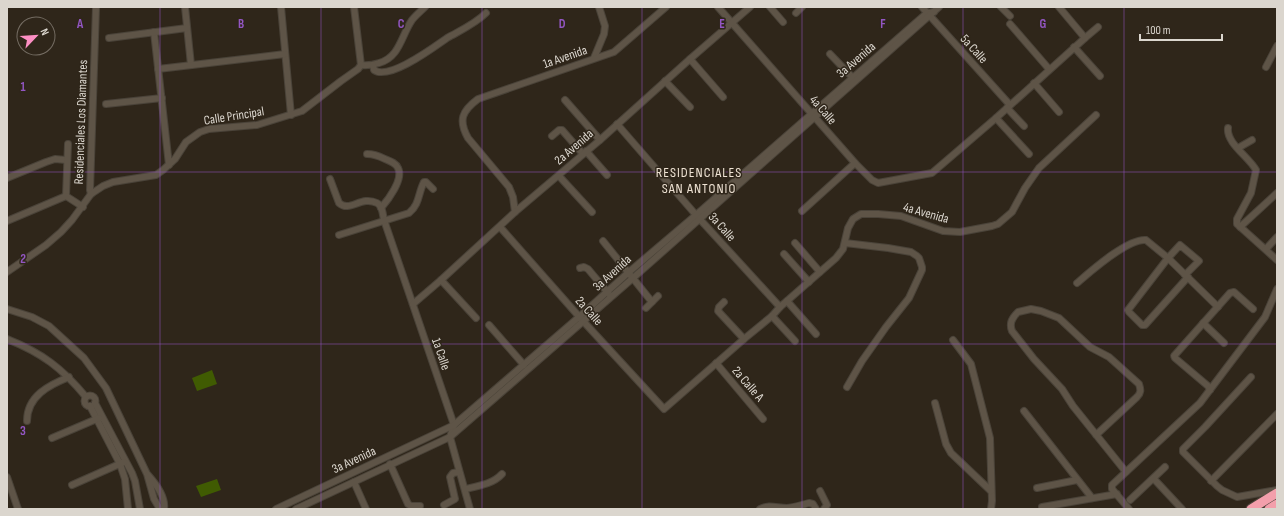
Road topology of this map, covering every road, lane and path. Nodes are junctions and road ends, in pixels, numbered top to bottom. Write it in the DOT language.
graph roads {
  1 [pos="96,7"];
  2 [pos="185,7"];
  3 [pos="281,7"];
  4 [pos="354,7"];
  5 [pos="426,7"];
  6 [pos="599,7"];
  7 [pos="666,7"];
  8 [pos="718,7"];
  9 [pos="750,7"];
  10 [pos="770,7"];
  11 [pos="802,7"];
  12 [pos="922,7"];
  13 [pos="1001,7"];
  14 [pos="1060,7"];
  15 [pos="932,12"];
  16 [pos="486,13"];
  17 [pos="796,13"];
  18 [pos="1010,16"];
  19 [pos="784,22"];
  20 [pos="732,23"];
  21 [pos="1010,24"];
  22 [pos="187,28"];
  23 [pos="1098,28"];
  24 [pos="154,32"];
  25 [pos="109,38"];
  26 [pos="1085,38"];
  27 [pos="1277,46"];
  28 [pos="1074,47"];
  29 [pos="285,54"];
  30 [pos="830,54"];
  31 [pos="594,58"];
  32 [pos="690,58"];
  33 [pos="191,65"];
  34 [pos="361,65"];
  35 [pos="373,65"];
  36 [pos="1266,67"];
  37 [pos="158,69"];
  38 [pos="1049,69"];
  39 [pos="1100,76"];
  40 [pos="852,77"];
  41 [pos="665,81"];
  42 [pos="1034,83"];
  43 [pos="723,96"];
  44 [pos="162,98"];
  45 [pos="564,100"];
  46 [pos="106,104"];
  47 [pos="690,107"];
  48 [pos="1008,107"];
  49 [pos="1059,112"];
  50 [pos="292,115"];
  51 [pos="814,115"];
  52 [pos="1096,115"];
  53 [pos="996,118"];
  54 [pos="617,124"];
  55 [pos="1024,126"];
  56 [pos="1228,128"];
  57 [pos="552,136"];
  58 [pos="600,140"];
  59 [pos="1252,140"];
  60 [pos="68,144"];
  61 [pos="1238,148"];
  62 [pos="584,152"];
  63 [pos="367,154"];
  64 [pos="1028,154"];
  65 [pos="66,160"];
  66 [pos="855,162"];
  67 [pos="169,165"];
  68 [pos="607,175"];
  69 [pos="559,176"];
  70 [pos="7,178"];
  71 [pos="330,179"];
  72 [pos="432,189"];
  73 [pos="1277,193"];
  74 [pos="91,194"];
  75 [pos="66,196"];
  76 [pos="83,206"];
  77 [pos="381,208"];
  78 [pos="802,211"];
  79 [pos="515,212"];
  80 [pos="592,212"];
  81 [pos="698,217"];
  82 [pos="384,220"];
  83 [pos="7,221"];
  84 [pos="500,227"];
  85 [pos="1240,227"];
  86 [pos="339,235"];
  87 [pos="1277,237"];
  88 [pos="603,241"];
  89 [pos="795,243"];
  90 [pos="845,243"];
  91 [pos="661,248"];
  92 [pos="1266,249"];
  93 [pos="784,254"];
  94 [pos="1168,258"];
  95 [pos="1277,260"];
  96 [pos="580,268"];
  97 [pos="7,272"];
  98 [pos="629,272"];
  99 [pos="820,272"];
  100 [pos="1186,276"];
  101 [pos="633,278"];
  102 [pos="441,280"];
  103 [pos="809,282"];
  104 [pos="1077,283"];
  105 [pos="1277,289"];
  106 [pos="609,294"];
  107 [pos="658,296"];
  108 [pos="787,301"];
  109 [pos="652,302"];
  110 [pos="724,302"];
  111 [pos="413,304"];
  112 [pos="780,307"];
  113 [pos="1218,307"];
  114 [pos="646,308"];
  115 [pos="7,309"];
  116 [pos="1253,309"];
  117 [pos="772,316"];
  118 [pos="476,318"];
  119 [pos="581,319"];
  120 [pos="1204,323"];
  121 [pos="489,325"];
  122 [pos="816,334"];
  123 [pos="744,339"];
  124 [pos="7,340"];
  125 [pos="953,340"];
  126 [pos="795,341"];
  127 [pos="1224,343"];
  128 [pos="716,363"];
  129 [pos="524,365"];
  130 [pos="69,377"];
  131 [pos="1251,377"];
  132 [pos="848,387"];
  133 [pos="1210,390"];
  134 [pos="935,403"];
  135 [pos="664,408"];
  136 [pos="1024,411"];
  137 [pos="1277,414"];
  138 [pos="469,417"];
  139 [pos="100,418"];
  140 [pos="763,419"];
  141 [pos="27,421"];
  142 [pos="454,425"];
  143 [pos="1096,435"];
  144 [pos="450,437"];
  145 [pos="52,438"];
  146 [pos="127,461"];
  147 [pos="120,464"];
  148 [pos="390,464"];
  149 [pos="1165,467"];
  150 [pos="459,472"];
  151 [pos="1126,472"];
  152 [pos="147,474"];
  153 [pos="502,474"];
  154 [pos="7,478"];
  155 [pos="1154,479"];
  156 [pos="1077,480"];
  157 [pos="1211,481"];
  158 [pos="354,482"];
  159 [pos="72,485"];
  160 [pos="1037,488"];
  161 [pos="465,489"];
  162 [pos="820,491"];
  163 [pos="991,491"];
  164 [pos="1277,491"];
  165 [pos="1116,494"];
  166 [pos="1263,497"];
  167 [pos="1092,498"];
  168 [pos="1130,500"];
  169 [pos="1277,504"];
  170 [pos="420,506"];
  171 [pos="444,506"];
  172 [pos="1042,507"];
  173 [pos="18,509"];
  174 [pos="128,509"];
  175 [pos="140,509"];
  176 [pos="160,509"];
  177 [pos="164,509"];
  178 [pos="276,509"];
  179 [pos="296,509"];
  180 [pos="366,509"];
  181 [pos="470,509"];
  182 [pos="760,509"];
  183 [pos="816,509"];
  184 [pos="824,509"];
  185 [pos="990,509"];
  186 [pos="1129,509"];
  187 [pos="1182,509"];
  188 [pos="1251,509"];
  189 [pos="1269,509"];
  1 -- 74 [label="street, Residenciales Los Diamantes"];
  2 -- 22 [label="street"];
  3 -- 29 [label="street"];
  4 -- 34 [label="street"];
  5 -- 35 [label="street"];
  6 -- 31 [label="street"];
  7 -- 31 [label="street, 1a Avenida"];
  8 -- 20 [label="street, 4a Calle"];
  9 -- 20 [label="street, 2a Avenida"];
  10 -- 19 [label="street"];
  11 -- 17 [label="street"];
  12 -- 15 [label="street, 5a Calle"];
  13 -- 18 [label="street"];
  14 -- 26 [label="street"];
  15 -- 40 [label="street, 3a Avenida"];
  15 -- 48 [label="street, 5a Calle"];
  15 -- 51 [label="street, 3a Avenida"];
  16 -- 35 [label="street"];
  20 -- 32 [label="street, 2a Avenida"];
  20 -- 51 [label="street, 4a Calle"];
  21 -- 38 [label="street"];
  22 -- 24 [label="street"];
  22 -- 33 [label="street"];
  23 -- 26 [label="street"];
  24 -- 25 [label="street"];
  24 -- 37 [label="street"];
  26 -- 28 [label="street"];
  27 -- 36 [label="street"];
  28 -- 38 [label="street"];
  28 -- 39 [label="street"];
  29 -- 33 [label="street"];
  29 -- 50 [label="street"];
  30 -- 40 [label="street"];
  31 -- 79 [label="street, 1a Avenida"];
  32 -- 41 [label="street, 2a Avenida"];
  32 -- 43 [label="street"];
  33 -- 37 [label="street"];
  34 -- 35 [label="street"];
  34 -- 50 [label="street, Calle Principal"];
  37 -- 44 [label="street"];
  38 -- 42 [label="street"];
  40 -- 51 [label="street, 3a Avenida"];
  41 -- 47 [label="street"];
  41 -- 54 [label="street, 2a Avenida"];
  42 -- 48 [label="street"];
  42 -- 49 [label="street"];
  44 -- 46 [label="street"];
  44 -- 67 [label="street"];
  45 -- 58 [label="street"];
  48 -- 53 [label="street"];
  48 -- 55 [label="street, 5a Calle"];
  50 -- 67 [label="street, Calle Principal"];
  51 -- 66 [label="street, 4a Calle"];
  51 -- 81 [label="street, 3a Avenida"];
  52 -- 90 [label="street, 4a Avenida"];
  53 -- 64 [label="street"];
  53 -- 66 [label="street, 4a Calle"];
  54 -- 58 [label="street, 2a Avenida"];
  54 -- 81 [label="street, 3a Calle"];
  56 -- 61 [label="street"];
  57 -- 62 [label="street"];
  58 -- 62 [label="street, 2a Avenida"];
  59 -- 61 [label="street"];
  60 -- 65 [label="street"];
  61 -- 85 [label="street"];
  62 -- 68 [label="street"];
  62 -- 69 [label="street, 2a Avenida"];
  63 -- 77 [label="street"];
  65 -- 70 [label="street"];
  65 -- 75 [label="street"];
  66 -- 78 [label="street"];
  67 -- 74 [label="street, Calle Principal"];
  69 -- 79 [label="street, 2a Avenida"];
  69 -- 80 [label="street"];
  71 -- 77 [label="street"];
  72 -- 82 [label="street"];
  73 -- 85 [label="street"];
  74 -- 76 [label="street, Residenciales Los Diamantes"];
  75 -- 76 [label="street"];
  75 -- 83 [label="street"];
  76 -- 97 [label="street, Residenciales Los Diamantes"];
  77 -- 82 [label="street, 1a Calle"];
  79 -- 84 [label="street, 2a Avenida"];
  81 -- 91 [label="street, 3a Avenida"];
  81 -- 112 [label="street, 3a Calle"];
  82 -- 86 [label="street"];
  82 -- 111 [label="street, 1a Calle"];
  84 -- 102 [label="street, 2a Avenida"];
  84 -- 119 [label="street, 2a Calle"];
  85 -- 92 [label="street"];
  87 -- 92 [label="street"];
  88 -- 98 [label="street"];
  89 -- 99 [label="street"];
  90 -- 99 [label="street, 4a Avenida"];
  90 -- 132 [label="street"];
  91 -- 98 [label="street, 3a Avenida"];
  91 -- 101 [label="street, 3a Avenida"];
  92 -- 95 [label="street"];
  93 -- 103 [label="street"];
  94 -- 100 [label="street"];
  94 -- 100 [label="street"];
  94 -- 100 [label="street"];
  94 -- 104 [label="street"];
  96 -- 106 [label="street"];
  98 -- 101 [label="street"];
  98 -- 106 [label="street, 3a Avenida"];
  99 -- 103 [label="street, 4a Avenida"];
  100 -- 113 [label="street"];
  101 -- 106 [label="street, 3a Avenida"];
  101 -- 109 [label="street"];
  102 -- 111 [label="street, 2a Avenida"];
  102 -- 118 [label="street"];
  103 -- 108 [label="street, 4a Avenida"];
  105 -- 133 [label="street"];
  106 -- 119 [label="street, 3a Avenida"];
  107 -- 109 [label="street"];
  108 -- 112 [label="street, 4a Avenida"];
  108 -- 122 [label="street"];
  109 -- 114 [label="street"];
  110 -- 123 [label="street"];
  111 -- 142 [label="street, 1a Calle"];
  112 -- 117 [label="street, 4a Avenida"];
  113 -- 116 [label="street"];
  113 -- 120 [label="street"];
  115 -- 152 [label="street"];
  117 -- 123 [label="street, 4a Avenida"];
  117 -- 126 [label="street"];
  119 -- 129 [label="street, 3a Avenida"];
  119 -- 135 [label="street, 2a Calle"];
  119 -- 138 [label="street, 3a Avenida"];
  120 -- 127 [label="street"];
  120 -- 133 [label="street"];
  121 -- 129 [label="street"];
  123 -- 128 [label="street, 4a Avenida"];
  124 -- 130 [label="street"];
  125 -- 163 [label="street"];
  128 -- 135 [label="street, 4a Avenida"];
  128 -- 140 [label="street, 2a Calle A"];
  129 -- 138 [label="street, 3a Avenida"];
  130 -- 139 [label="street"];
  130 -- 141 [label="street"];
  131 -- 157 [label="street"];
  133 -- 151 [label="street"];
  134 -- 163 [label="street"];
  136 -- 156 [label="street"];
  137 -- 157 [label="street"];
  138 -- 142 [label="street, 3a Avenida"];
  138 -- 144 [label="street, 3a Avenida"];
  139 -- 145 [label="street"];
  139 -- 146 [label="street"];
  139 -- 147 [label="street"];
  142 -- 144 [label="street"];
  142 -- 178 [label="street, 3a Avenida"];
  143 -- 143 [label="street"];
  143 -- 151 [label="street"];
  144 -- 148 [label="street, 3a Avenida"];
  144 -- 150 [label="street"];
  146 -- 147 [label="street"];
  146 -- 175 [label="street"];
  147 -- 159 [label="street"];
  147 -- 174 [label="street"];
  148 -- 158 [label="street, 3a Avenida"];
  148 -- 170 [label="street"];
  149 -- 155 [label="street"];
  150 -- 161 [label="street"];
  150 -- 171 [label="street"];
  151 -- 165 [label="street"];
  152 -- 176 [label="street"];
  152 -- 177 [label="street"];
  153 -- 161 [label="street"];
  154 -- 173 [label="street"];
  155 -- 168 [label="street"];
  155 -- 187 [label="street"];
  156 -- 160 [label="street"];
  156 -- 167 [label="street"];
  157 -- 166 [label="street"];
  158 -- 179 [label="street, 3a Avenida"];
  158 -- 180 [label="street"];
  161 -- 181 [label="street"];
  162 -- 184 [label="street"];
  163 -- 185 [label="street"];
  164 -- 166 [label="highway"];
  165 -- 167 [label="street"];
  165 -- 186 [label="street"];
  166 -- 188 [label="highway"];
  167 -- 172 [label="street"];
  169 -- 189 [label="highway"];
  182 -- 183 [label="street"];
}
